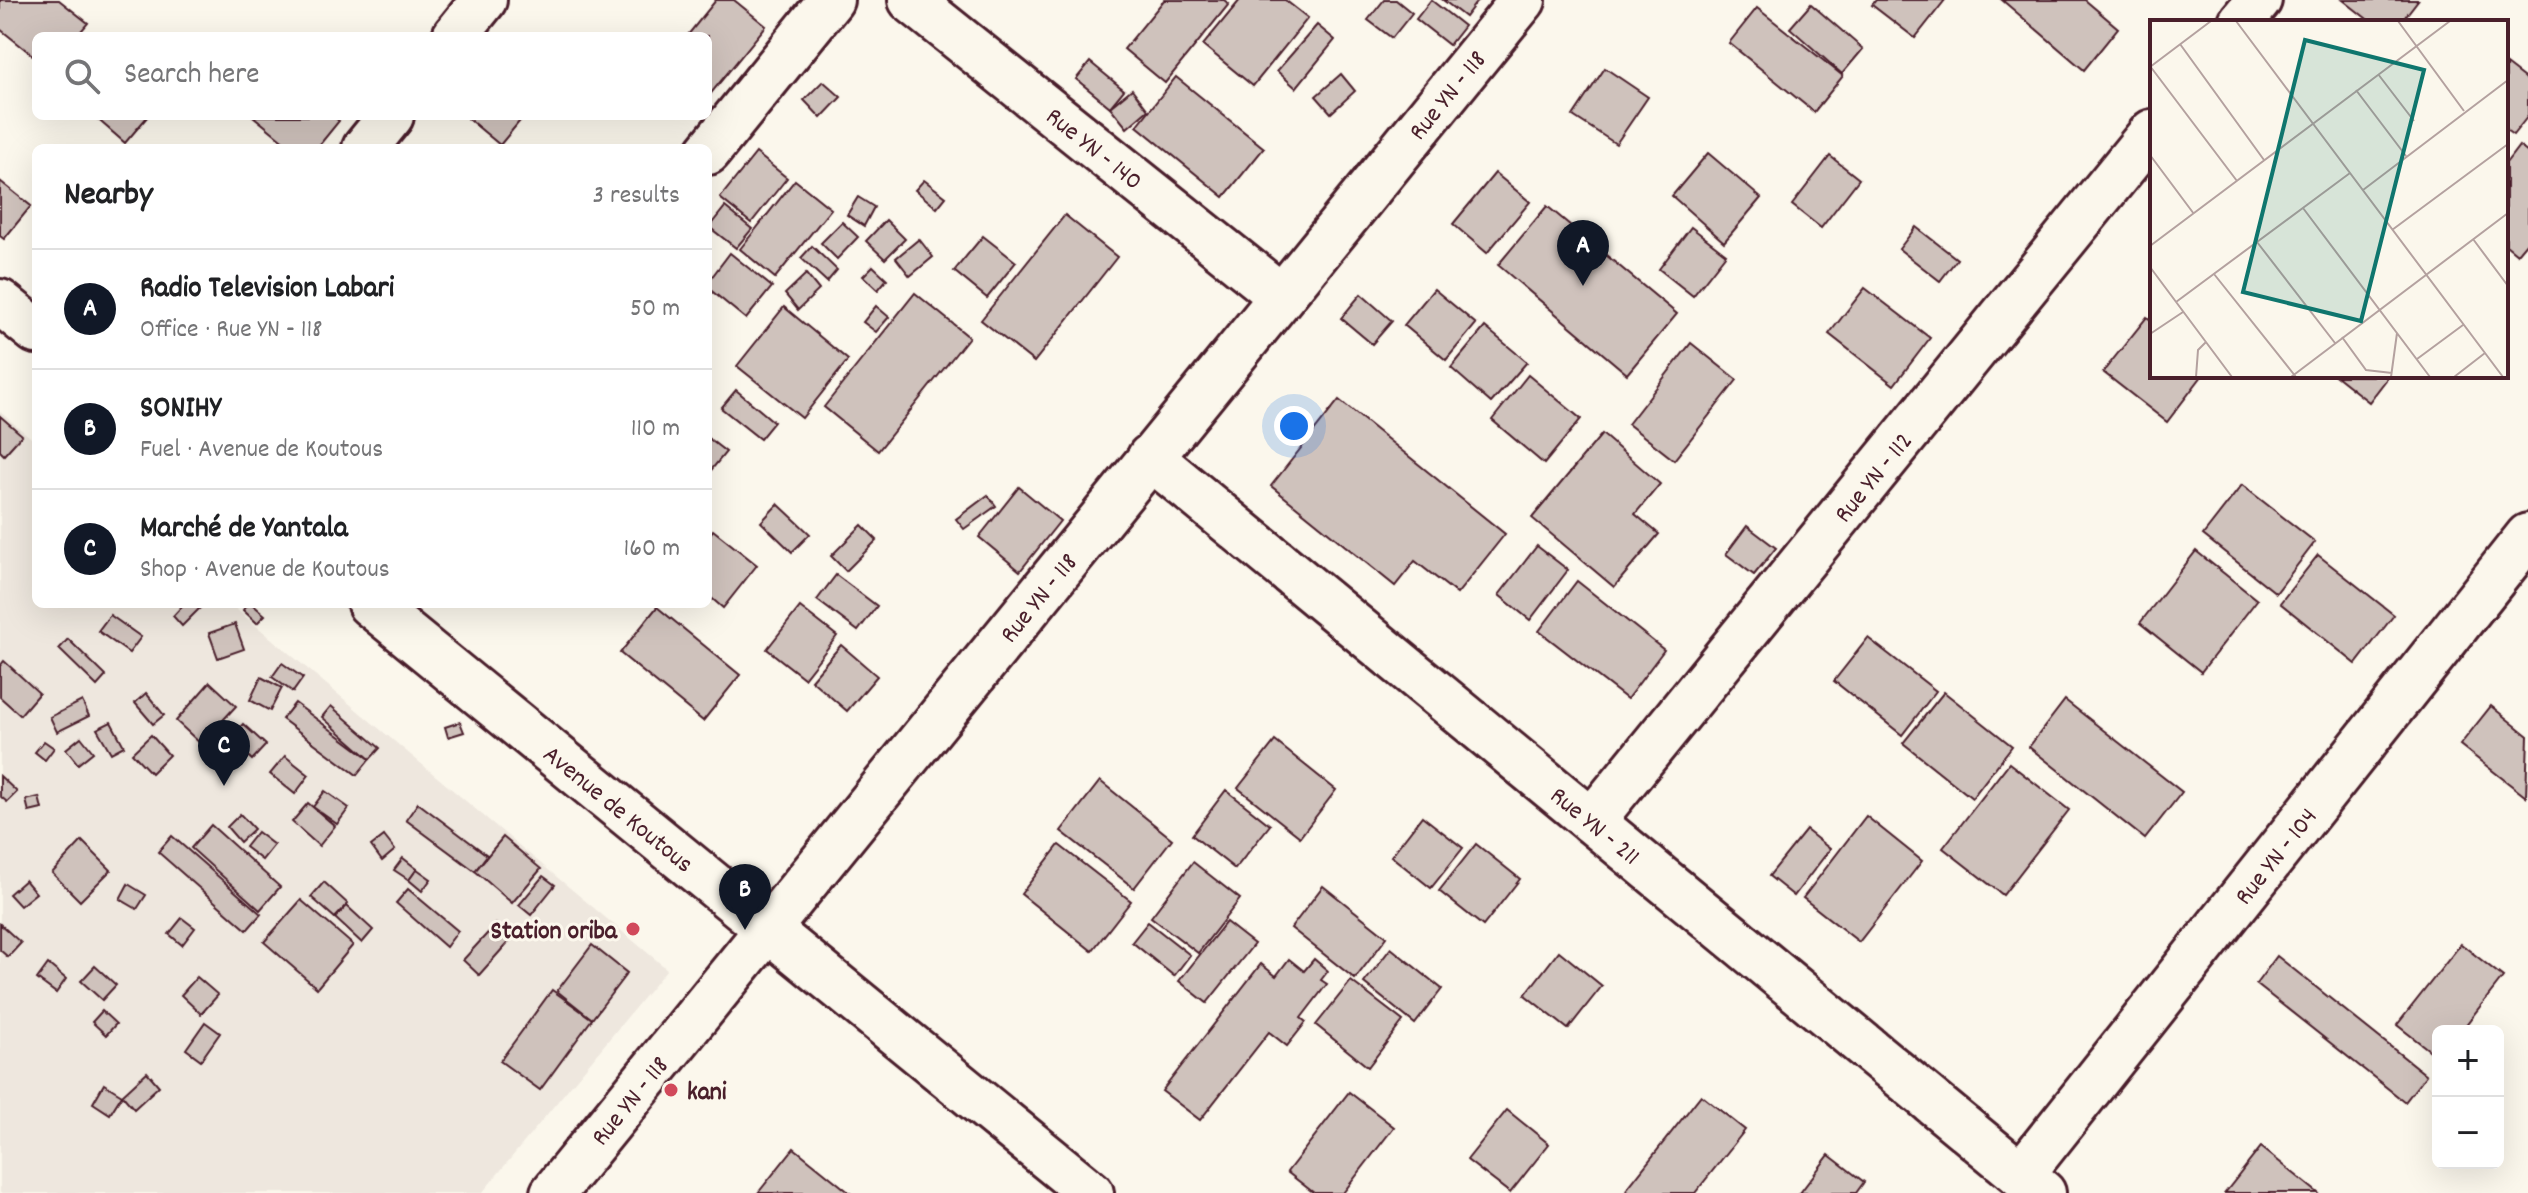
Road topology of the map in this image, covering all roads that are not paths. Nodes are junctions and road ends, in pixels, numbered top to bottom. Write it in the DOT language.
graph roads {
  1 [pos="484,0"];
  2 [pos="831,0"];
  3 [pos="911,0"];
  4 [pos="1523,0"];
  5 [pos="2259,0"];
  6 [pos="2243,20"];
  7 [pos="458,32"];
  8 [pos="388,120"];
  9 [pos="2150,134"];
  10 [pos="368,144"];
  11 [pos="712,147"];
  12 [pos="1281,296"];
  13 [pos="0,302"];
  14 [pos="32,328"];
  15 [pos="1150,457"];
  16 [pos="2528,536"];
  17 [pos="375,608"];
  18 [pos="1592,821"];
  19 [pos="767,929"];
  20 [pos="2032,1184"];
  21 [pos="553,1193"];
  22 [pos="1091,1193"];
  1 -- 7 [label="street"];
  2 -- 11 [label="street"];
  3 -- 12 [label="street, Rue YN - 140"];
  4 -- 12 [label="street, Rue YN - 118"];
  5 -- 6 [label="street"];
  8 -- 10 [label="street"];
  9 -- 18 [label="street, Rue YN - 112"];
  12 -- 15 [label="street, Rue YN - 118"];
  13 -- 14 [label="street"];
  15 -- 18 [label="street, Rue YN - 211"];
  15 -- 19 [label="street, Rue YN - 118"];
  16 -- 20 [label="street, Rue YN - 104"];
  17 -- 19 [label="street, Avenue de Koutous"];
  18 -- 20 [label="street, Rue YN - 211"];
  19 -- 21 [label="street, Rue YN - 118"];
  19 -- 22 [label="street, Avenue de Koutous"];
}
